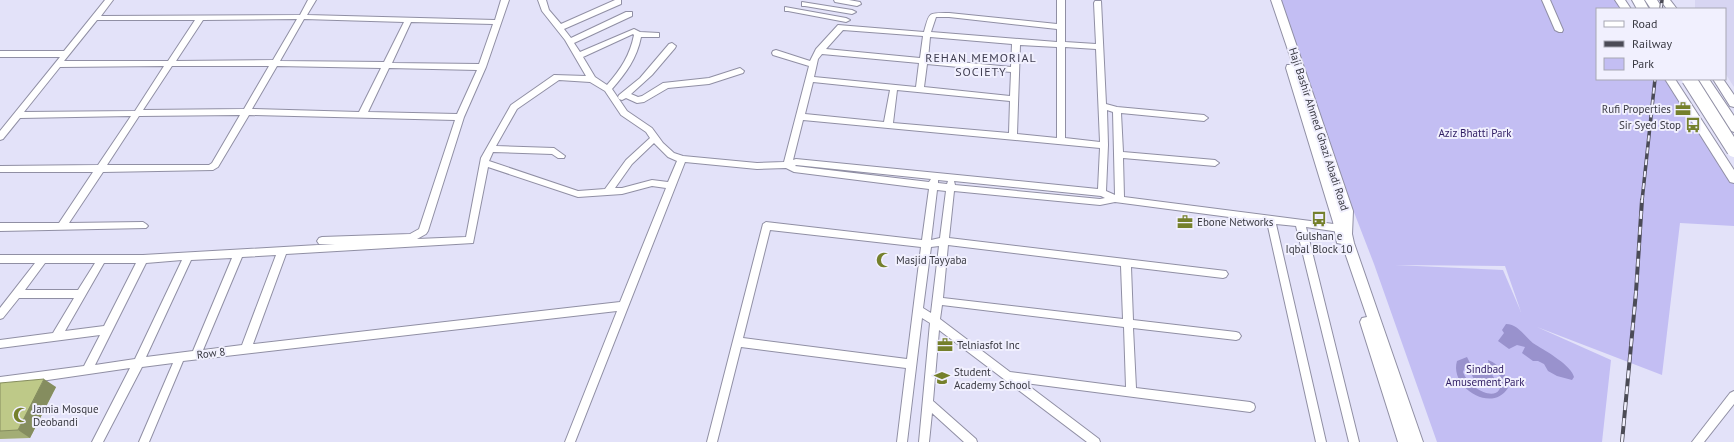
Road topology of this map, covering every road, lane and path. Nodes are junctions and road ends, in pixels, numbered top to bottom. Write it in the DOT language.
graph roads {
  1 [pos="109,0"];
  2 [pos="312,0"];
  3 [pos="505,0"];
  4 [pos="542,0"];
  5 [pos="838,0"];
  6 [pos="1061,0"];
  7 [pos="1269,0"];
  8 [pos="1276,0"];
  9 [pos="1546,0"];
  10 [pos="1665,0"];
  11 [pos="618,2"];
  12 [pos="1098,3"];
  13 [pos="805,4"];
  14 [pos="857,4"];
  15 [pos="1671,8"];
  16 [pos="788,9"];
  17 [pos="852,12"];
  18 [pos="629,14"];
  19 [pos="302,17"];
  20 [pos="95,18"];
  21 [pos="201,18"];
  22 [pos="409,19"];
  23 [pos="846,20"];
  24 [pos="497,22"];
  25 [pos="1060,27"];
  26 [pos="559,28"];
  27 [pos="1559,30"];
  28 [pos="928,33"];
  29 [pos="638,34"];
  30 [pos="656,35"];
  31 [pos="570,42"];
  32 [pos="1016,42"];
  33 [pos="1061,45"];
  34 [pos="672,46"];
  35 [pos="1099,47"];
  36 [pos="819,51"];
  37 [pos="776,53"];
  38 [pos="0,54"];
  39 [pos="66,54"];
  40 [pos="578,56"];
  41 [pos="924,61"];
  42 [pos="170,63"];
  43 [pos="274,63"];
  44 [pos="59,64"];
  45 [pos="387,64"];
  46 [pos="813,65"];
  47 [pos="482,67"];
  48 [pos="1015,70"];
  49 [pos="740,71"];
  50 [pos="592,79"];
  51 [pos="810,79"];
  52 [pos="1671,80"];
  53 [pos="1689,80"];
  54 [pos="1703,80"];
  55 [pos="1719,80"];
  56 [pos="894,87"];
  57 [pos="608,90"];
  58 [pos="920,90"];
  59 [pos="626,95"];
  60 [pos="1014,99"];
  61 [pos="616,101"];
  62 [pos="1734,103"];
  63 [pos="1102,106"];
  64 [pos="1117,110"];
  65 [pos="245,112"];
  66 [pos="137,113"];
  67 [pos="18,115"];
  68 [pos="362,115"];
  69 [pos="460,117"];
  70 [pos="801,117"];
  71 [pos="1204,118"];
  72 [pos="888,125"];
  73 [pos="1700,125"];
  74 [pos="1734,128"];
  75 [pos="2,133"];
  76 [pos="1013,136"];
  77 [pos="656,138"];
  78 [pos="1062,141"];
  79 [pos="1104,145"];
  80 [pos="490,148"];
  81 [pos="1734,150"];
  82 [pos="1119,155"];
  83 [pos="561,156"];
  84 [pos="682,159"];
  85 [pos="484,163"];
  86 [pos="1215,163"];
  87 [pos="787,165"];
  88 [pos="100,168"];
  89 [pos="0,169"];
  90 [pos="1734,179"];
  91 [pos="934,181"];
  92 [pos="951,182"];
  93 [pos="671,186"];
  94 [pos="608,192"];
  95 [pos="1102,193"];
  96 [pos="1116,199"];
  97 [pos="1271,220"];
  98 [pos="1300,223"];
  99 [pos="62,226"];
  100 [pos="143,226"];
  101 [pos="0,227"];
  102 [pos="1343,228"];
  103 [pos="322,240"];
  104 [pos="945,241"];
  105 [pos="926,244"];
  106 [pos="282,252"];
  107 [pos="238,255"];
  108 [pos="188,257"];
  109 [pos="0,259"];
  110 [pos="143,259"];
  111 [pos="42,260"];
  112 [pos="101,260"];
  113 [pos="1126,263"];
  114 [pos="1223,274"];
  115 [pos="15,294"];
  116 [pos="80,294"];
  117 [pos="938,301"];
  118 [pos="624,306"];
  119 [pos="918,310"];
  120 [pos="0,315"];
  121 [pos="935,321"];
  122 [pos="1128,323"];
  123 [pos="106,330"];
  124 [pos="1236,336"];
  125 [pos="56,337"];
  126 [pos="737,342"];
  127 [pos="0,344"];
  128 [pos="246,349"];
  129 [pos="196,355"];
  130 [pos="180,357"];
  131 [pos="139,362"];
  132 [pos="911,364"];
  133 [pos="87,370"];
  134 [pos="1006,376"];
  135 [pos="0,382"];
  136 [pos="1131,392"];
  137 [pos="1734,396"];
  138 [pos="928,403"];
  139 [pos="1250,407"];
  140 [pos="97,442"];
  141 [pos="144,442"];
  142 [pos="570,442"];
  143 [pos="712,442"];
  144 [pos="902,442"];
  145 [pos="924,442"];
  146 [pos="972,442"];
  147 [pos="1095,442"];
  148 [pos="1321,442"];
  149 [pos="1354,442"];
  150 [pos="1405,442"];
  151 [pos="1416,442"];
  152 [pos="1697,442"];
  1 -- 20 [label="street"];
  2 -- 19 [label="street"];
  3 -- 24 [label="street"];
  4 -- 26 [label="street"];
  5 -- 14 [label="street"];
  6 -- 25 [label="street"];
  7 -- 102 [label="street, Haji Bashir Ahmed Ghazi Abadi Road"];
  8 -- 102 [label="street, Haji Bashir Ahmed Ghazi Abadi Road"];
  9 -- 27 [label="street"];
  10 -- 15 [label="street"];
  11 -- 26 [label="street"];
  12 -- 35 [label="street"];
  13 -- 17 [label="street"];
  16 -- 23 [label="street"];
  18 -- 31 [label="street"];
  19 -- 21 [label="street"];
  19 -- 22 [label="street"];
  19 -- 43 [label="street"];
  20 -- 21 [label="street"];
  20 -- 39 [label="street"];
  21 -- 42 [label="street"];
  22 -- 24 [label="street"];
  22 -- 45 [label="street"];
  24 -- 47 [label="street"];
  25 -- 28 [label="street"];
  25 -- 33 [label="street"];
  26 -- 31 [label="street"];
  28 -- 32 [label="street"];
  28 -- 36 [label="street"];
  28 -- 41 [label="street"];
  29 -- 30 [label="street"];
  29 -- 40 [label="street"];
  29 -- 57 [label="street"];
  31 -- 40 [label="street"];
  32 -- 33 [label="street"];
  32 -- 48 [label="street"];
  33 -- 35 [label="street"];
  33 -- 78 [label="street"];
  34 -- 59 [label="street"];
  35 -- 63 [label="street"];
  36 -- 41 [label="street"];
  36 -- 46 [label="street"];
  37 -- 46 [label="street"];
  38 -- 39 [label="street"];
  39 -- 44 [label="street"];
  40 -- 50 [label="street"];
  41 -- 48 [label="street"];
  41 -- 58 [label="street"];
  42 -- 43 [label="street"];
  42 -- 44 [label="street"];
  42 -- 66 [label="street"];
  43 -- 45 [label="street"];
  43 -- 65 [label="street"];
  44 -- 67 [label="street"];
  45 -- 47 [label="street"];
  45 -- 68 [label="street"];
  46 -- 51 [label="street"];
  47 -- 69 [label="street"];
  48 -- 60 [label="street"];
  49 -- 59 [label="street"];
  50 -- 57 [label="street"];
  50 -- 80 [label="street"];
  51 -- 56 [label="street"];
  51 -- 70 [label="street"];
  52 -- 73 [label="street"];
  53 -- 81 [label="main road, bridge"];
  54 -- 74 [label="main road"];
  55 -- 62 [label="street"];
  56 -- 58 [label="street"];
  56 -- 72 [label="street"];
  57 -- 61 [label="street"];
  58 -- 60 [label="street"];
  59 -- 61 [label="street"];
  60 -- 76 [label="street"];
  61 -- 77 [label="street"];
  63 -- 64 [label="street"];
  63 -- 79 [label="street"];
  64 -- 71 [label="street"];
  64 -- 82 [label="street"];
  65 -- 66 [label="street"];
  65 -- 68 [label="street"];
  65 -- 88 [label="street"];
  66 -- 67 [label="street"];
  66 -- 88 [label="street"];
  67 -- 75 [label="street"];
  68 -- 69 [label="street"];
  69 -- 103 [label="street"];
  70 -- 72 [label="street"];
  70 -- 87 [label="street"];
  72 -- 76 [label="street"];
  73 -- 74 [label="street"];
  73 -- 90 [label="street"];
  76 -- 78 [label="street"];
  77 -- 84 [label="street"];
  77 -- 94 [label="street"];
  78 -- 79 [label="street"];
  79 -- 95 [label="street"];
  80 -- 83 [label="street"];
  80 -- 85 [label="street"];
  82 -- 86 [label="street"];
  82 -- 96 [label="street"];
  84 -- 87 [label="street"];
  84 -- 93 [label="street"];
  85 -- 94 [label="street"];
  85 -- 106 [label="street"];
  87 -- 91 [label="street"];
  88 -- 89 [label="street"];
  88 -- 99 [label="street"];
  91 -- 92 [label="street"];
  91 -- 105 [label="street"];
  92 -- 95 [label="street"];
  92 -- 96 [label="street"];
  92 -- 104 [label="street"];
  93 -- 94 [label="street"];
  93 -- 118 [label="street"];
  95 -- 96 [label="street"];
  96 -- 97 [label="street"];
  97 -- 98 [label="street"];
  97 -- 148 [label="street"];
  98 -- 102 [label="street"];
  98 -- 149 [label="street"];
  99 -- 100 [label="street"];
  99 -- 101 [label="street"];
  102 -- 150 [label="street, Haji Bashir Ahmed Ghazi Abadi Road"];
  102 -- 151 [label="street, Haji Bashir Ahmed Ghazi Abadi Road"];
  104 -- 105 [label="street"];
  104 -- 113 [label="street"];
  104 -- 117 [label="street"];
  105 -- 119 [label="street"];
  105 -- 126 [label="street"];
  106 -- 107 [label="street"];
  106 -- 128 [label="street"];
  107 -- 108 [label="street"];
  107 -- 129 [label="street"];
  108 -- 110 [label="street"];
  108 -- 131 [label="street"];
  109 -- 111 [label="street"];
  110 -- 112 [label="street"];
  110 -- 123 [label="street"];
  111 -- 112 [label="street"];
  111 -- 115 [label="street"];
  112 -- 116 [label="street"];
  113 -- 114 [label="street"];
  113 -- 122 [label="street"];
  115 -- 116 [label="street"];
  115 -- 120 [label="street"];
  116 -- 125 [label="street"];
  117 -- 121 [label="street"];
  117 -- 122 [label="street"];
  118 -- 128 [label="street, Row 8"];
  118 -- 142 [label="street"];
  119 -- 121 [label="street"];
  119 -- 132 [label="street"];
  121 -- 134 [label="street"];
  121 -- 138 [label="street"];
  122 -- 124 [label="street"];
  122 -- 136 [label="street"];
  123 -- 125 [label="street"];
  123 -- 133 [label="street"];
  125 -- 127 [label="street"];
  126 -- 132 [label="street"];
  126 -- 143 [label="street"];
  128 -- 129 [label="street, Row 8"];
  129 -- 130 [label="street, Row 8"];
  130 -- 131 [label="street, Row 8"];
  130 -- 141 [label="street"];
  131 -- 133 [label="street, Row 8"];
  131 -- 140 [label="street"];
  132 -- 144 [label="street"];
  133 -- 135 [label="street, Row 8"];
  134 -- 136 [label="street"];
  134 -- 147 [label="street"];
  136 -- 139 [label="street"];
  137 -- 152 [label="street"];
  138 -- 145 [label="street"];
  138 -- 146 [label="street"];
}
